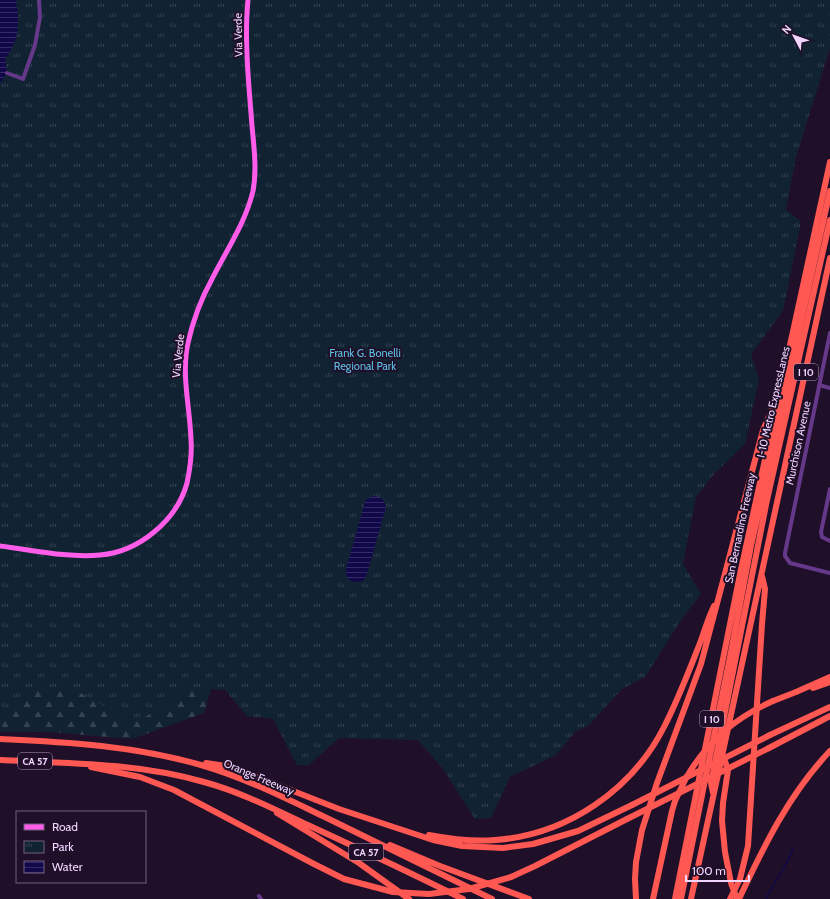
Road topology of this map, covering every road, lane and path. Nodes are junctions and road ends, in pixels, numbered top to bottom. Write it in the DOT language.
graph roads {
  1 [pos="40,0"];
  2 [pos="248,0"];
  3 [pos="7,73"];
  4 [pos="830,162"];
  5 [pos="830,191"];
  6 [pos="830,220"];
  7 [pos="830,258"];
  8 [pos="830,333"];
  9 [pos="819,385"];
  10 [pos="830,388"];
  11 [pos="779,396"];
  12 [pos="830,489"];
  13 [pos="830,541"];
  14 [pos="0,546"];
  15 [pos="761,573"];
  16 [pos="830,573"];
  17 [pos="719,595"];
  18 [pos="830,676"];
  19 [pos="830,682"];
  20 [pos="796,692"];
  21 [pos="830,707"];
  22 [pos="830,716"];
  23 [pos="0,739"];
  24 [pos="830,751"];
  25 [pos="723,754"];
  26 [pos="172,758"];
  27 [pos="0,760"];
  28 [pos="70,763"];
  29 [pos="713,797"];
  30 [pos="268,806"];
  31 [pos="353,831"];
  32 [pos="415,833"];
  33 [pos="409,899"];
  34 [pos="463,899"];
  35 [pos="492,899"];
  36 [pos="529,899"];
  37 [pos="636,899"];
  38 [pos="653,899"];
  39 [pos="675,899"];
  40 [pos="681,899"];
  41 [pos="691,899"];
  42 [pos="730,899"];
  43 [pos="738,899"];
  1 -- 3 [label="street"];
  2 -- 14 [label="main road, Via Verde"];
  4 -- 11 [label="highway, San Bernardino Freeway / I 10"];
  5 -- 40 [label="highway, I-10 Metro ExpressLanes"];
  6 -- 29 [label="highway, I-10 Metro ExpressLanes"];
  7 -- 15 [label="highway, I 10"];
  8 -- 9 [label="street, Murchison Avenue"];
  9 -- 10 [label="street"];
  9 -- 16 [label="street, Murchison Avenue"];
  11 -- 17 [label="highway"];
  11 -- 39 [label="highway, San Bernardino Freeway / I 10"];
  12 -- 13 [label="street"];
  15 -- 25 [label="highway, I 10"];
  15 -- 42 [label="highway, bridge"];
  17 -- 32 [label="highway"];
  17 -- 37 [label="highway"];
  18 -- 20 [label="highway"];
  19 -- 20 [label="highway"];
  20 -- 38 [label="highway, bridge"];
  21 -- 32 [label="highway, bridge"];
  22 -- 28 [label="highway, bridge"];
  23 -- 26 [label="highway, Orange Freeway / CA 57"];
  24 -- 43 [label="highway"];
  25 -- 29 [label="highway, I 10"];
  25 -- 43 [label="highway"];
  26 -- 31 [label="highway, Orange Freeway / CA 57"];
  26 -- 32 [label="highway"];
  27 -- 28 [label="highway, Orange Freeway / CA 57"];
  28 -- 30 [label="highway, Orange Freeway / CA 57"];
  29 -- 41 [label="highway, I 10"];
  30 -- 33 [label="highway"];
  30 -- 34 [label="highway, Orange Freeway / CA 57"];
  31 -- 35 [label="highway, Orange Freeway / CA 57"];
  31 -- 36 [label="highway"];
}
